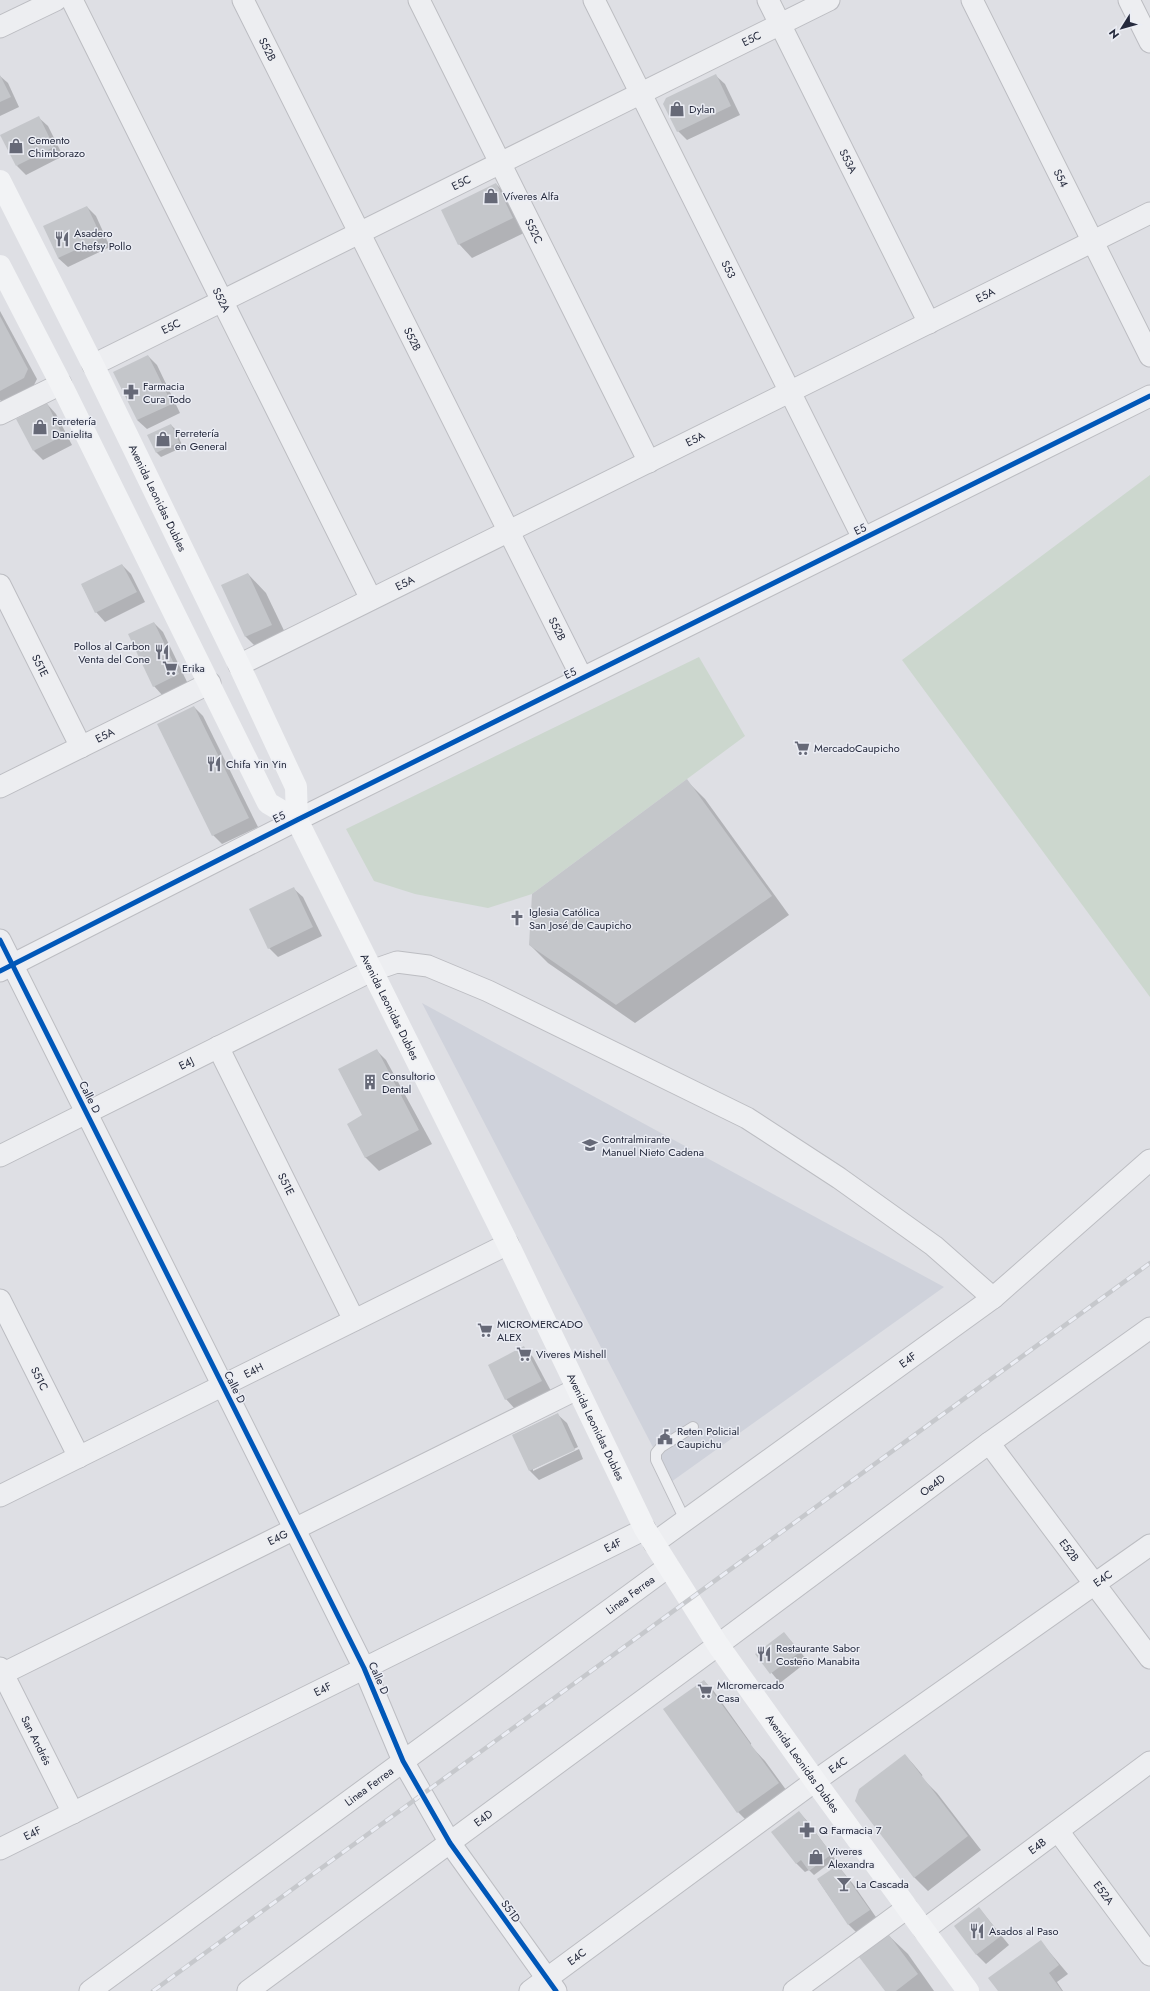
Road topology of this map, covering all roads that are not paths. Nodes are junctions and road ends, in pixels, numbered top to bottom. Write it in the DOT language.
graph roads {
  1 [pos="56,0"];
  2 [pos="72,0"];
  3 [pos="243,0"];
  4 [pos="419,0"];
  5 [pos="594,0"];
  6 [pos="768,0"];
  7 [pos="829,0"];
  8 [pos="972,0"];
  9 [pos="1129,0"];
  10 [pos="780,24"];
  11 [pos="0,27"];
  12 [pos="1150,42"];
  13 [pos="641,93"];
  14 [pos="501,163"];
  15 [pos="0,181"];
  16 [pos="1150,213"];
  17 [pos="359,233"];
  18 [pos="1093,242"];
  19 [pos="0,266"];
  20 [pos="222,301"];
  21 [pos="929,323"];
  22 [pos="1150,356"];
  23 [pos="93,365"];
  24 [pos="61,384"];
  25 [pos="790,392"];
  26 [pos="1150,396"];
  27 [pos="0,414"];
  28 [pos="650,462"];
  29 [pos="509,531"];
  30 [pos="863,538"];
  31 [pos="0,585"];
  32 [pos="371,599"];
  33 [pos="239,665"];
  34 [pos="582,678"];
  35 [pos="210,682"];
  36 [pos="80,747"];
  37 [pos="0,787"];
  38 [pos="297,820"];
  39 [pos="0,940"];
  40 [pos="6,968"];
  41 [pos="372,971"];
  42 [pos="218,1047"];
  43 [pos="86,1113"];
  44 [pos="0,1156"];
  45 [pos="1150,1160"];
  46 [pos="508,1244"];
  47 [pos="993,1298"];
  48 [pos="0,1300"];
  49 [pos="354,1320"];
  50 [pos="1150,1328"];
  51 [pos="223,1385"];
  52 [pos="577,1389"];
  53 [pos="693,1426"];
  54 [pos="989,1443"];
  55 [pos="79,1457"];
  56 [pos="0,1496"];
  57 [pos="685,1520"];
  58 [pos="294,1529"];
  59 [pos="649,1536"];
  60 [pos="1150,1545"];
  61 [pos="668,1567"];
  62 [pos="1095,1584"];
  63 [pos="718,1645"];
  64 [pos="1150,1658"];
  65 [pos="364,1668"];
  66 [pos="1,1672"];
  67 [pos="403,1761"];
  68 [pos="1150,1762"];
  69 [pos="815,1781"];
  70 [pos="73,1813"];
  71 [pos="1058,1831"];
  72 [pos="450,1843"];
  73 [pos="0,1849"];
  74 [pos="907,1908"];
  75 [pos="924,1930"];
  76 [pos="1150,1955"];
  77 [pos="552,1985"];
  78 [pos="90,1991"];
  79 [pos="248,1991"];
  80 [pos="530,1991"];
  81 [pos="794,1991"];
  82 [pos="968,1991"];
  1 -- 11 [label="street"];
  2 -- 20 [label="street, S52A"];
  3 -- 17 [label="street, S52B"];
  4 -- 14 [label="street, S52C"];
  5 -- 13 [label="street, S53"];
  6 -- 10 [label="street, S53A"];
  7 -- 10 [label="street, E5C"];
  8 -- 18 [label="street, S54"];
  9 -- 12 [label="street"];
  10 -- 13 [label="street, E5C"];
  10 -- 21 [label="street, S53A"];
  13 -- 14 [label="street, E5C"];
  13 -- 25 [label="street, S53"];
  14 -- 17 [label="street, E5C"];
  14 -- 28 [label="street, S52C"];
  15 -- 23 [label="main road, Avenida Leonidas Dubles"];
  16 -- 18 [label="street, E5A"];
  17 -- 20 [label="street, E5C"];
  17 -- 29 [label="street, S52B"];
  18 -- 21 [label="street, E5A"];
  18 -- 22 [label="street, S54"];
  19 -- 24 [label="main road"];
  20 -- 23 [label="street, E5C"];
  20 -- 32 [label="street, S52A"];
  21 -- 25 [label="street, E5A"];
  23 -- 33 [label="main road, Avenida Leonidas Dubles"];
  24 -- 27 [label="street"];
  24 -- 35 [label="main road"];
  25 -- 28 [label="street, E5A"];
  25 -- 30 [label="street, S53"];
  26 -- 30 [label="street, E5"];
  28 -- 29 [label="street, E5A"];
  29 -- 32 [label="street, E5A"];
  29 -- 34 [label="street, S52B"];
  30 -- 34 [label="street, E5"];
  31 -- 36 [label="street, S51E"];
  32 -- 33 [label="street, E5A"];
  33 -- 38 [label="main road, Avenida Leonidas Dubles"];
  34 -- 38 [label="street, E5"];
  35 -- 36 [label="street, E5A"];
  35 -- 38 [label="main road"];
  36 -- 37 [label="street, E5A"];
  38 -- 40 [label="street, E5"];
  38 -- 41 [label="main road, Avenida Leonidas Dubles"];
  39 -- 40 [label="street, Calle D"];
  40 -- 43 [label="street, Calle D"];
  41 -- 42 [label="street, E4J"];
  41 -- 46 [label="main road, Avenida Leonidas Dubles"];
  41 -- 47 [label="street, E4J"];
  42 -- 43 [label="street, E4J"];
  42 -- 49 [label="street, S51E"];
  43 -- 44 [label="street, E4J"];
  43 -- 51 [label="street, Calle D"];
  45 -- 47 [label="street, E4F"];
  46 -- 49 [label="street, E4H"];
  46 -- 52 [label="main road, Avenida Leonidas Dubles"];
  47 -- 57 [label="street, E4F"];
  48 -- 55 [label="street, S51C"];
  49 -- 51 [label="street, E4H"];
  50 -- 54 [label="street, Oe4D"];
  51 -- 55 [label="street, E4H"];
  51 -- 58 [label="street, Calle D"];
  52 -- 58 [label="street, E4G"];
  52 -- 59 [label="main road, Avenida Leonidas Dubles"];
  53 -- 57 [label="lane"];
  54 -- 62 [label="street, E52B"];
  54 -- 63 [label="street, Oe4D"];
  55 -- 56 [label="street, E4H"];
  57 -- 59 [label="street, E4F"];
  58 -- 65 [label="street, Calle D"];
  58 -- 66 [label="street, E4G"];
  59 -- 61 [label="main road, Avenida Leonidas Dubles"];
  59 -- 65 [label="street, E4F"];
  60 -- 62 [label="street, E4C"];
  61 -- 63 [label="main road, Avenida Leonidas Dubles"];
  61 -- 67 [label="street, Linea Ferrea"];
  62 -- 64 [label="street, E52B"];
  62 -- 69 [label="street, E4C"];
  63 -- 69 [label="main road, Avenida Leonidas Dubles"];
  63 -- 72 [label="street, E4D"];
  65 -- 67 [label="street, Calle D"];
  65 -- 70 [label="street, E4F"];
  66 -- 70 [label="street, San Andrés"];
  67 -- 72 [label="street, Calle D"];
  67 -- 78 [label="street, Linea Ferrea"];
  68 -- 71 [label="street, E4B"];
  69 -- 74 [label="main road, Avenida Leonidas Dubles"];
  69 -- 77 [label="street, E4C"];
  70 -- 73 [label="street, E4F"];
  71 -- 75 [label="street, E4B"];
  71 -- 76 [label="street, E52A"];
  72 -- 77 [label="street, S51D"];
  72 -- 79 [label="street, E4D"];
  74 -- 75 [label="main road, Avenida Leonidas Dubles"];
  74 -- 81 [label="street"];
  75 -- 82 [label="main road, Avenida Leonidas Dubles"];
  77 -- 80 [label="street, E4C"];
}
